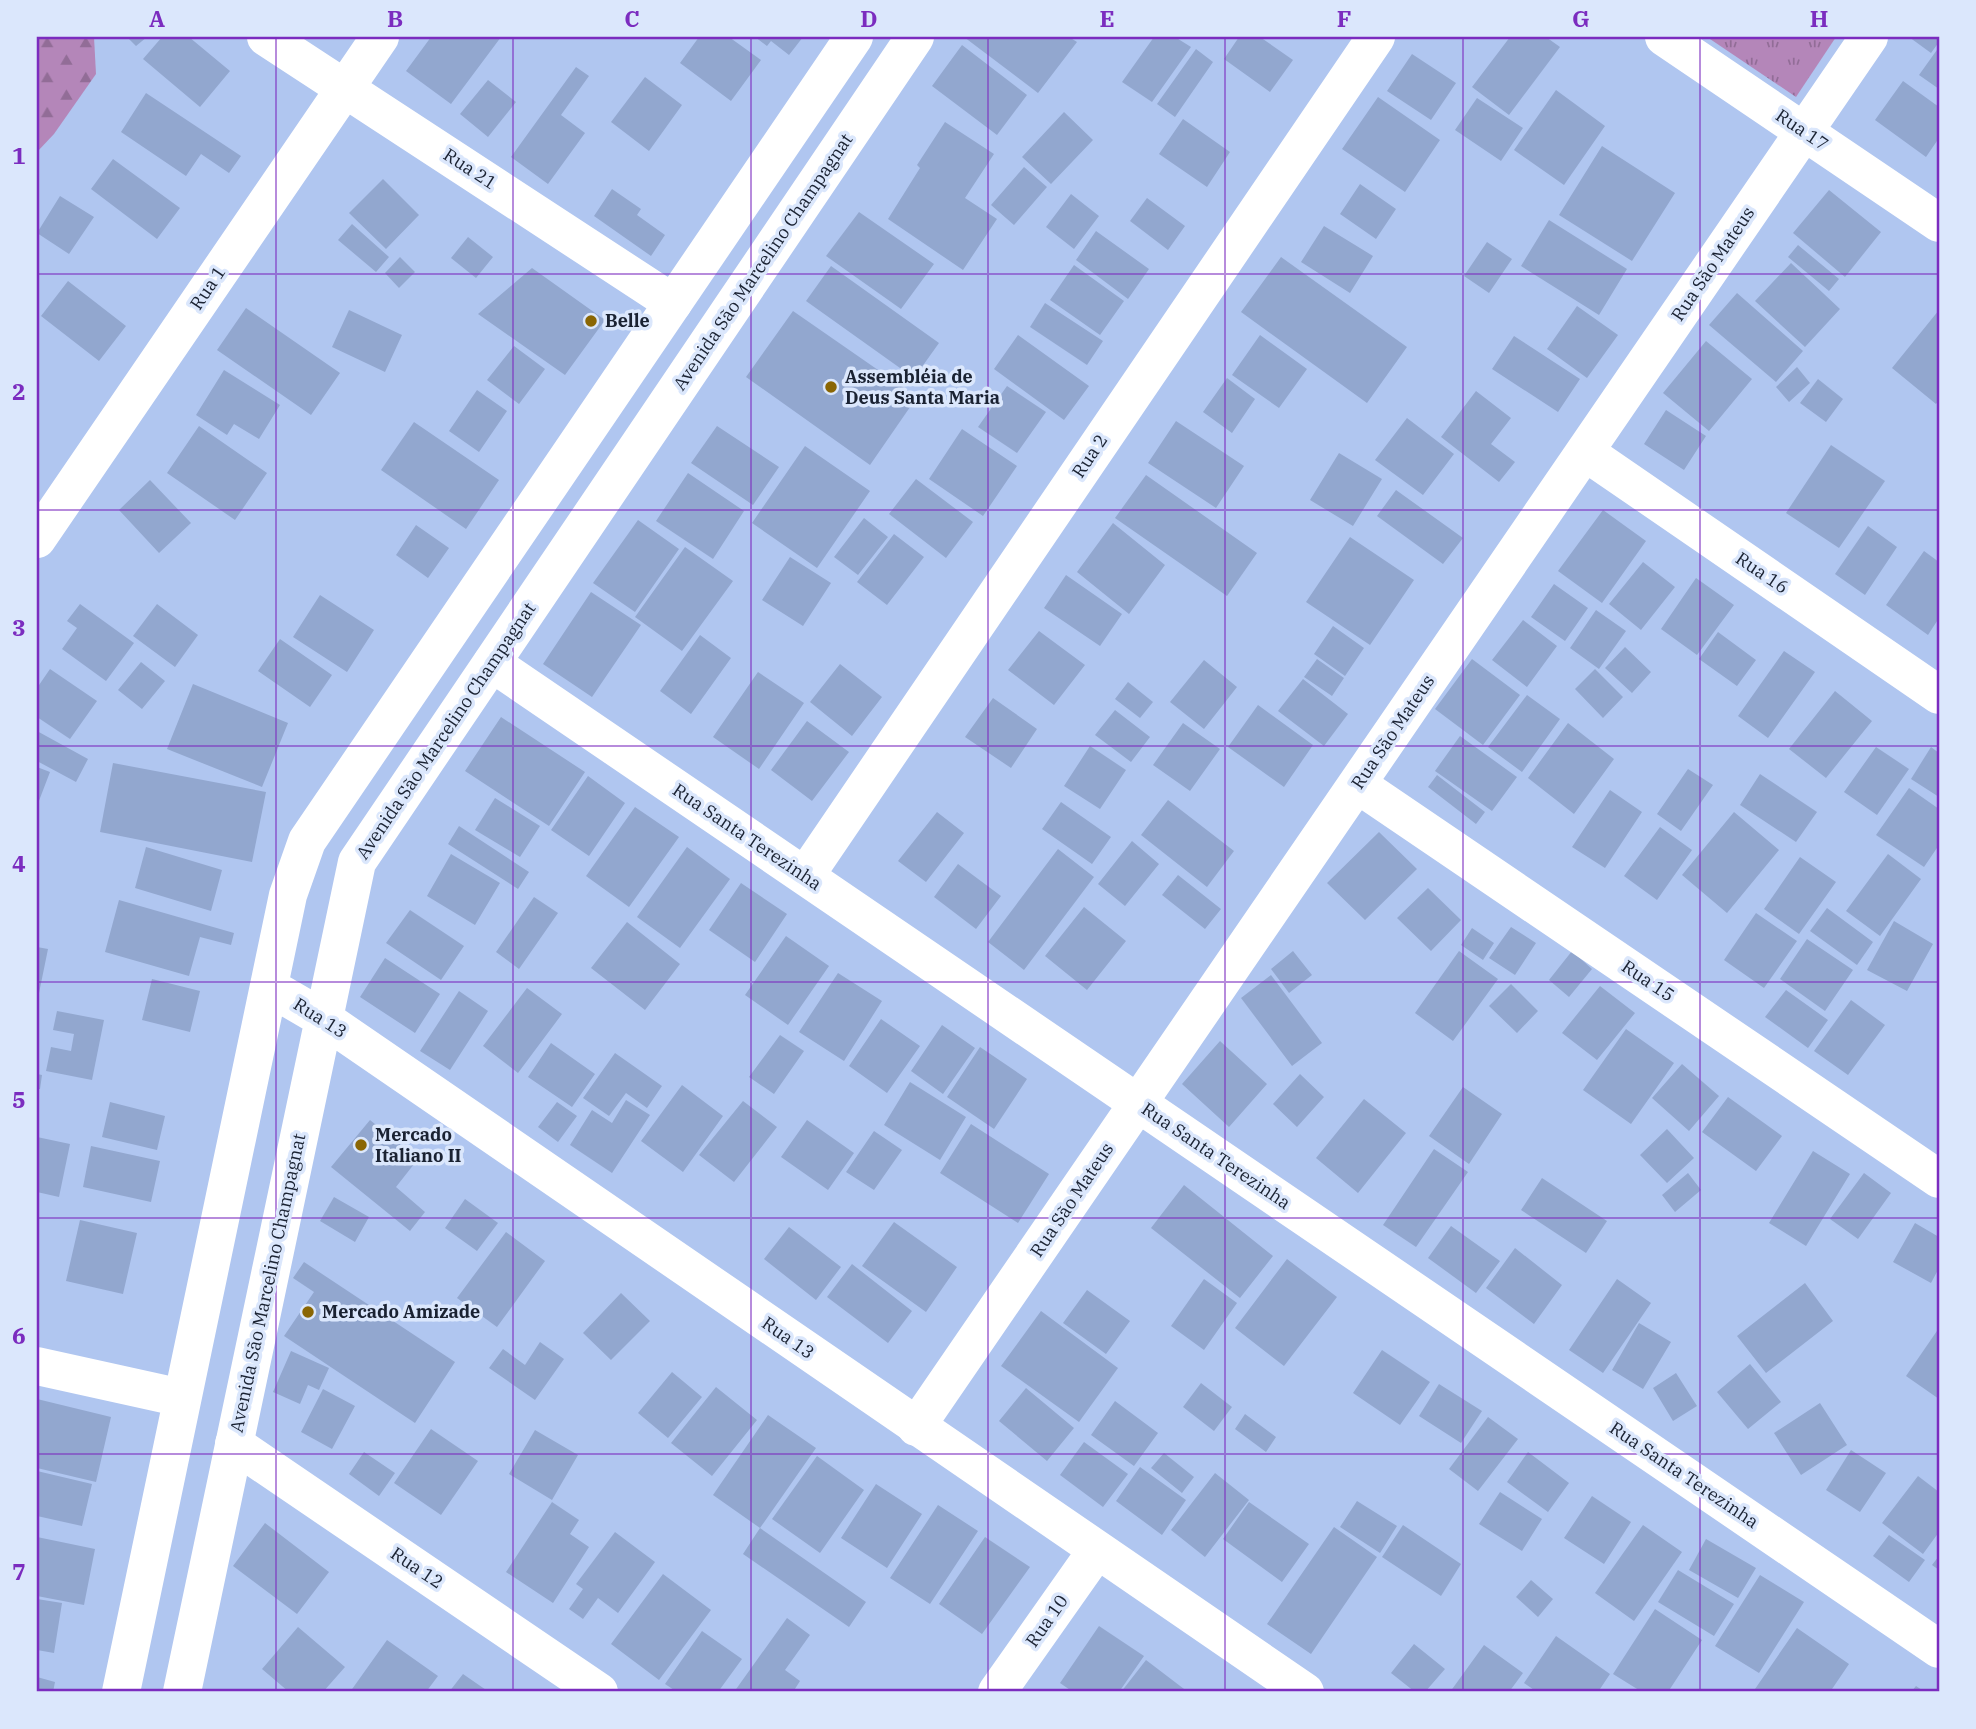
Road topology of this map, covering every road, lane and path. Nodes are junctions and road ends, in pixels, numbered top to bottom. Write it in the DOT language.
graph roads {
  1 [pos="266,37"];
  2 [pos="380,37"];
  3 [pos="854,37"];
  4 [pos="915,37"];
  5 [pos="1376,37"];
  6 [pos="1664,37"];
  7 [pos="1869,37"];
  8 [pos="345,88"];
  9 [pos="1804,132"];
  10 [pos="1939,223"];
  11 [pos="673,303"];
  12 [pos="1585,452"];
  13 [pos="37,539"];
  14 [pos="492,663"];
  15 [pos="1939,695"];
  16 [pos="1357,784"];
  17 [pos="804,876"];
  18 [pos="269,987"];
  19 [pos="324,1019"];
  20 [pos="1138,1103"];
  21 [pos="1939,1179"];
  22 [pos="37,1366"];
  23 [pos="182,1398"];
  24 [pos="916,1427"];
  25 [pos="234,1444"];
  26 [pos="1097,1550"];
  27 [pos="1939,1649"];
  28 [pos="121,1692"];
  29 [pos="182,1692"];
  30 [pos="599,1692"];
  31 [pos="998,1692"];
  32 [pos="1305,1692"];
  1 -- 8 [label="street, Rua 21"];
  2 -- 8 [label="street, Rua 1"];
  3 -- 11 [label="street"];
  4 -- 14 [label="street, Avenida São Marcelino Champagnat"];
  5 -- 17 [label="street, Rua 2"];
  6 -- 9 [label="street, Rua 17"];
  7 -- 9 [label="street, Rua São Mateus"];
  8 -- 11 [label="street, Rua 21"];
  8 -- 13 [label="street, Rua 1"];
  9 -- 10 [label="street, Rua 17"];
  9 -- 12 [label="street, Rua São Mateus"];
  11 -- 18 [label="street"];
  12 -- 15 [label="street, Rua 16"];
  12 -- 16 [label="street, Rua São Mateus"];
  14 -- 17 [label="street, Rua Santa Terezinha"];
  14 -- 19 [label="street, Avenida São Marcelino Champagnat"];
  16 -- 20 [label="street, Rua São Mateus"];
  16 -- 21 [label="street, Rua 15"];
  17 -- 20 [label="street, Rua Santa Terezinha"];
  18 -- 19 [label="street, Rua 13"];
  18 -- 23 [label="street"];
  19 -- 24 [label="street, Rua 13"];
  19 -- 25 [label="street, Avenida São Marcelino Champagnat"];
  20 -- 24 [label="street, Rua São Mateus"];
  20 -- 27 [label="street, Rua Santa Terezinha"];
  22 -- 23 [label="street"];
  23 -- 28 [label="street"];
  24 -- 26 [label="street, Rua 13"];
  25 -- 29 [label="street, Avenida São Marcelino Champagnat"];
  25 -- 30 [label="street, Rua 12"];
  26 -- 31 [label="street, Rua 10"];
  26 -- 32 [label="street, Rua 13"];
}
